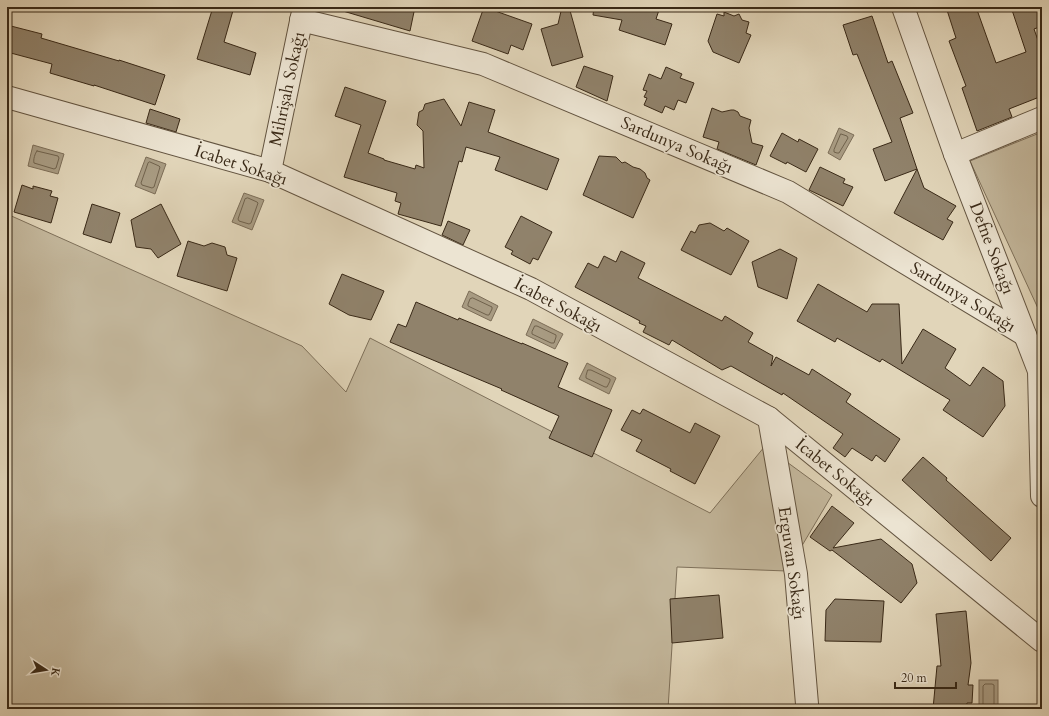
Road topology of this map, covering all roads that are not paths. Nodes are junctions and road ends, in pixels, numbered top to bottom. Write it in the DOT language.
graph roads {
  1 [pos="903,7"];
  2 [pos="302,14"];
  3 [pos="7,97"];
  4 [pos="1042,118"];
  5 [pos="956,154"];
  6 [pos="270,171"];
  7 [pos="1025,335"];
  8 [pos="769,418"];
  9 [pos="1042,496"];
  10 [pos="1042,641"];
  11 [pos="807,709"];
  1 -- 5 [label="street, Defne Sokağı"];
  2 -- 6 [label="street, Mihrişah Sokağı"];
  2 -- 7 [label="street, Sardunya Sokağı"];
  3 -- 6 [label="street, İcabet Sokağı"];
  4 -- 5 [label="street"];
  5 -- 7 [label="street, Defne Sokağı"];
  6 -- 8 [label="street, İcabet Sokağı"];
  7 -- 9 [label="street, Defne Sokağı"];
  8 -- 10 [label="street, İcabet Sokağı"];
  8 -- 11 [label="street, Erguvan Sokağı"];
}
